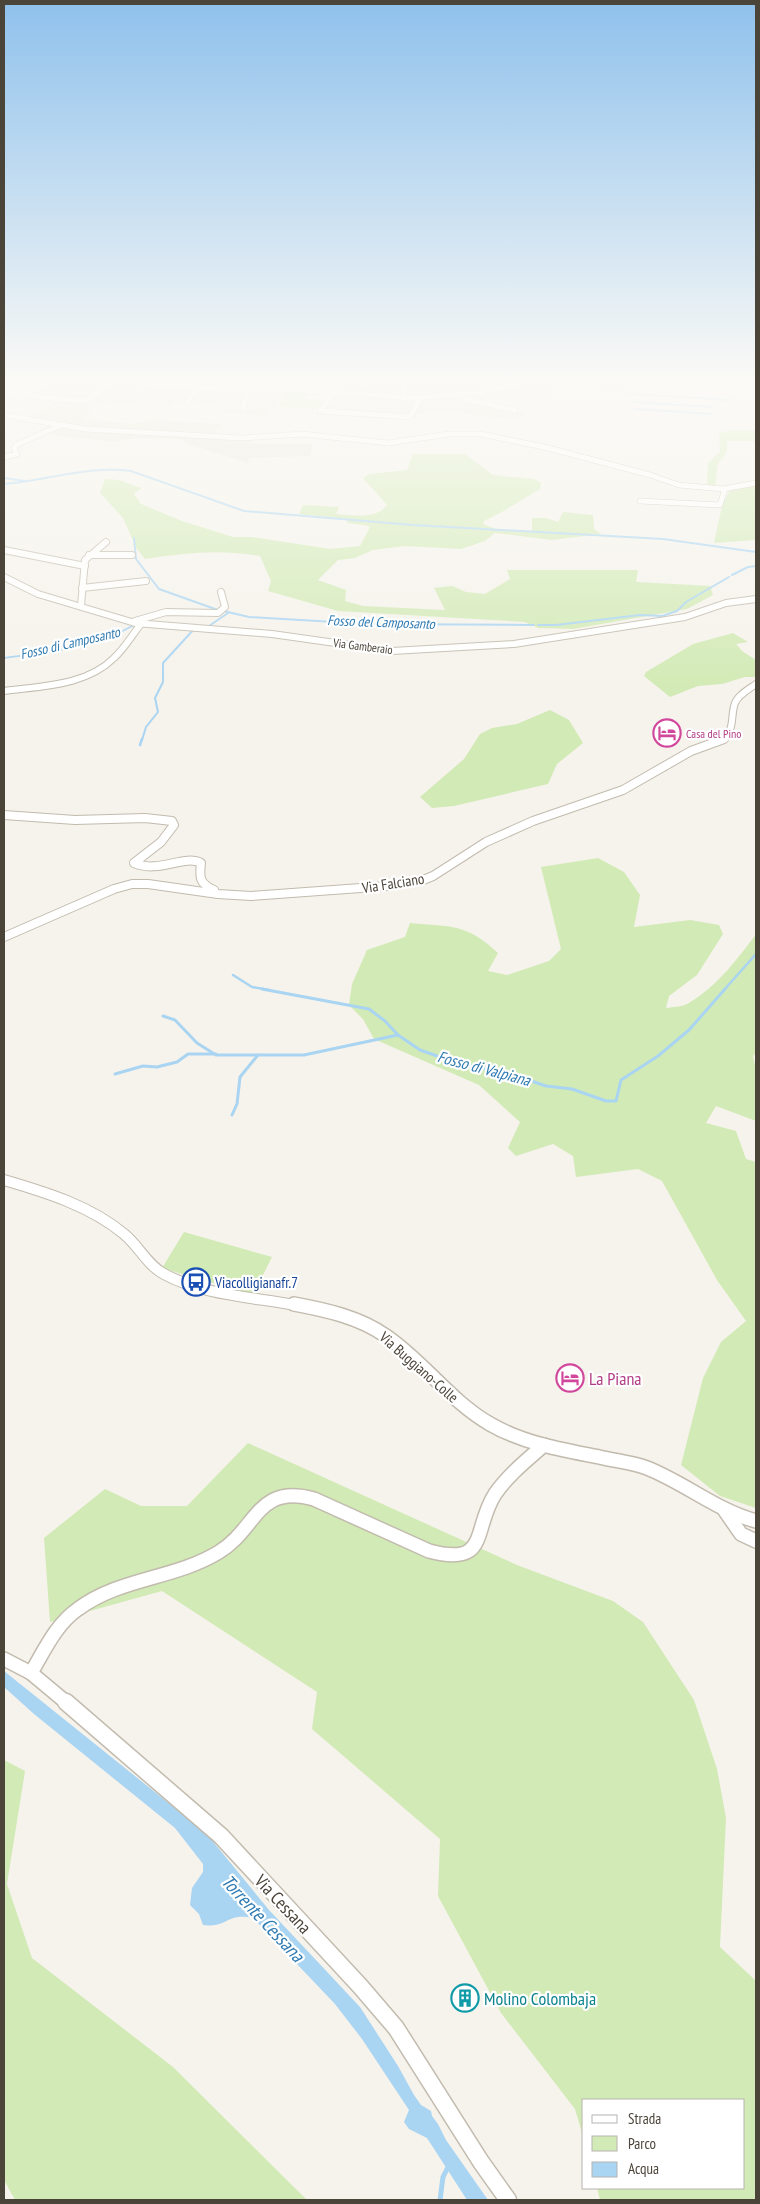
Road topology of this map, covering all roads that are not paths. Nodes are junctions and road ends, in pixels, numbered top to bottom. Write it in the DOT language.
graph roads {
  1 [pos="689,486"];
  2 [pos="741,486"];
  3 [pos="725,489"];
  4 [pos="640,501"];
  5 [pos="106,542"];
  6 [pos="4,550"];
  7 [pos="89,555"];
  8 [pos="132,555"];
  9 [pos="84,566"];
  10 [pos="4,577"];
  11 [pos="146,581"];
  12 [pos="82,588"];
  13 [pos="221,592"];
  14 [pos="756,600"];
  15 [pos="81,606"];
  16 [pos="132,622"];
  17 [pos="141,624"];
  18 [pos="756,684"];
  19 [pos="4,691"];
  20 [pos="4,815"];
  21 [pos="218,894"];
  22 [pos="4,937"];
  23 [pos="4,1180"];
  24 [pos="544,1445"];
  25 [pos="725,1510"];
  26 [pos="756,1520"];
  27 [pos="756,1541"];
  28 [pos="4,1660"];
  29 [pos="31,1673"];
  30 [pos="508,2200"];
  1 -- 3 [label="street"];
  2 -- 3 [label="street"];
  3 -- 4 [label="street"];
  5 -- 7 [label="street"];
  6 -- 9 [label="street"];
  7 -- 8 [label="street"];
  7 -- 9 [label="street"];
  9 -- 12 [label="street"];
  10 -- 15 [label="street, Via Gamberaio"];
  11 -- 12 [label="street"];
  12 -- 15 [label="street"];
  13 -- 16 [label="street"];
  14 -- 17 [label="street, Via Gamberaio"];
  15 -- 16 [label="street, Via Gamberaio"];
  16 -- 17 [label="street, Via Gamberaio"];
  17 -- 19 [label="street"];
  18 -- 21 [label="street, Via Falciano"];
  20 -- 21 [label="street"];
  21 -- 22 [label="street, Via Falciano"];
  23 -- 24 [label="street, Via Buggiano-Colle"];
  24 -- 25 [label="street, Via Buggiano-Colle"];
  24 -- 29 [label="street"];
  25 -- 26 [label="street, Via Buggiano-Colle"];
  25 -- 27 [label="street"];
  28 -- 29 [label="street, Via Cessana"];
  29 -- 30 [label="street, Via Cessana"];
}
